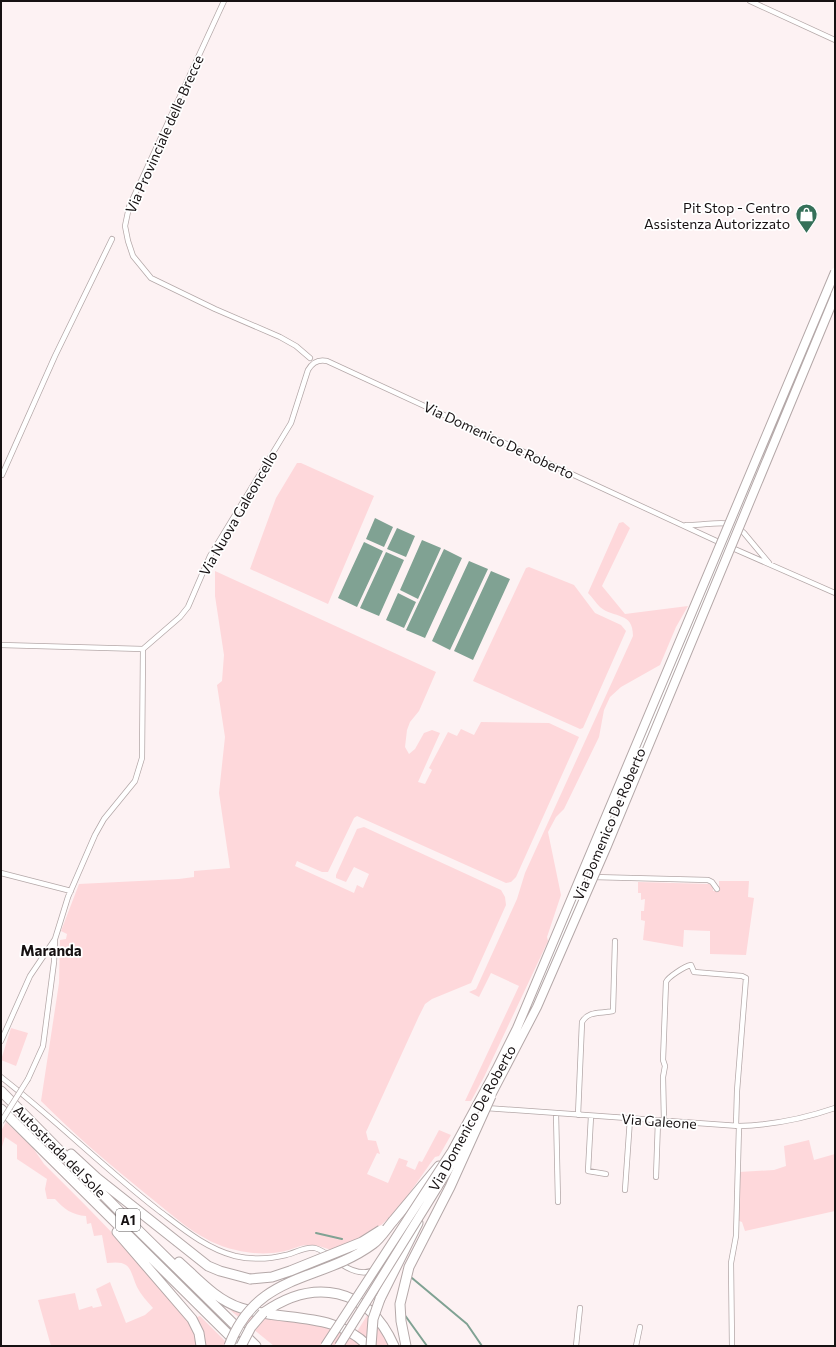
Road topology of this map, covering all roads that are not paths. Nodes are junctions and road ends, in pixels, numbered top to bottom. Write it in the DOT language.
graph roads {
  1 [pos="224,1"];
  2 [pos="750,1"];
  3 [pos="835,40"];
  4 [pos="112,239"];
  5 [pos="835,272"];
  6 [pos="835,287"];
  7 [pos="835,296"];
  8 [pos="310,358"];
  9 [pos="314,363"];
  10 [pos="2,475"];
  11 [pos="684,525"];
  12 [pos="734,525"];
  13 [pos="725,545"];
  14 [pos="770,565"];
  15 [pos="835,593"];
  16 [pos="1,645"];
  17 [pos="143,649"];
  18 [pos="1,873"];
  19 [pos="587,877"];
  20 [pos="717,889"];
  21 [pos="70,892"];
  22 [pos="55,939"];
  23 [pos="615,941"];
  24 [pos="3,1030"];
  25 [pos="1,1041"];
  26 [pos="1,1077"];
  27 [pos="1,1092"];
  28 [pos="491,1096"];
  29 [pos="480,1108"];
  30 [pos="835,1108"];
  31 [pos="1,1109"];
  32 [pos="556,1113"];
  33 [pos="578,1115"];
  34 [pos="591,1116"];
  35 [pos="630,1119"];
  36 [pos="658,1121"];
  37 [pos="664,1121"];
  38 [pos="1,1122"];
  39 [pos="738,1126"];
  40 [pos="452,1151"];
  41 [pos="606,1174"];
  42 [pos="656,1177"];
  43 [pos="71,1179"];
  44 [pos="625,1190"];
  45 [pos="558,1202"];
  46 [pos="422,1215"];
  47 [pos="393,1221"];
  48 [pos="137,1229"];
  49 [pos="580,1308"];
  50 [pos="640,1327"];
  51 [pos="201,1346"];
  52 [pos="229,1346"];
  53 [pos="241,1346"];
  54 [pos="256,1346"];
  55 [pos="325,1346"];
  56 [pos="339,1346"];
  57 [pos="368,1346"];
  58 [pos="371,1346"];
  59 [pos="394,1346"];
  60 [pos="406,1346"];
  61 [pos="576,1346"];
  62 [pos="636,1346"];
  63 [pos="732,1346"];
  1 -- 8 [label="street, Via Provinciale delle Brecce"];
  2 -- 3 [label="street"];
  4 -- 10 [label="street"];
  5 -- 40 [label="highway, bridge"];
  6 -- 12 [label="street, Via Domenico De Roberto"];
  7 -- 28 [label="highway, bridge"];
  9 -- 11 [label="street, Via Domenico De Roberto"];
  9 -- 17 [label="street, Via Nuova Galeoncello"];
  11 -- 12 [label="street, Via Domenico De Roberto"];
  11 -- 13 [label="street, Via Domenico De Roberto"];
  12 -- 13 [label="street, Via Domenico De Roberto"];
  12 -- 14 [label="street, Via Domenico De Roberto"];
  13 -- 14 [label="street, Via Domenico De Roberto"];
  13 -- 19 [label="street, Via Domenico De Roberto"];
  14 -- 15 [label="street, Via Domenico De Roberto"];
  16 -- 17 [label="street"];
  17 -- 21 [label="street"];
  18 -- 21 [label="street"];
  19 -- 20 [label="street"];
  19 -- 29 [label="street, Via Domenico De Roberto"];
  21 -- 22 [label="street"];
  22 -- 24 [label="street"];
  22 -- 38 [label="street, bridge"];
  23 -- 33 [label="street"];
  24 -- 25 [label="street"];
  26 -- 29 [label="street, Via Domenico De Roberto"];
  27 -- 47 [label="highway, bridge"];
  27 -- 48 [label="highway, Autostrada del Sole / A1"];
  28 -- 46 [label="highway, bridge"];
  28 -- 60 [label="highway, bridge"];
  29 -- 32 [label="street, Via Galeone"];
  30 -- 39 [label="street, Via Galeone"];
  31 -- 43 [label="highway, Autostrada del Sole / A1"];
  32 -- 33 [label="street, Via Galeone"];
  32 -- 45 [label="street"];
  33 -- 34 [label="street, Via Galeone"];
  34 -- 35 [label="street, Via Galeone"];
  34 -- 41 [label="street"];
  35 -- 36 [label="street, Via Galeone"];
  35 -- 44 [label="street"];
  36 -- 37 [label="street, Via Galeone"];
  36 -- 42 [label="street"];
  37 -- 39 [label="street, Via Galeone"];
  37 -- 39 [label="street"];
  39 -- 63 [label="street"];
  40 -- 47 [label="highway, bridge"];
  40 -- 55 [label="highway, bridge"];
  43 -- 51 [label="highway"];
  43 -- 53 [label="highway, Autostrada del Sole / A1"];
  46 -- 56 [label="highway, bridge"];
  46 -- 58 [label="highway, bridge"];
  47 -- 52 [label="highway, bridge"];
  48 -- 54 [label="highway, Autostrada del Sole / A1"];
  48 -- 57 [label="highway"];
  49 -- 61 [label="street"];
  50 -- 62 [label="street"];
  53 -- 59 [label="highway, bridge"];
}
